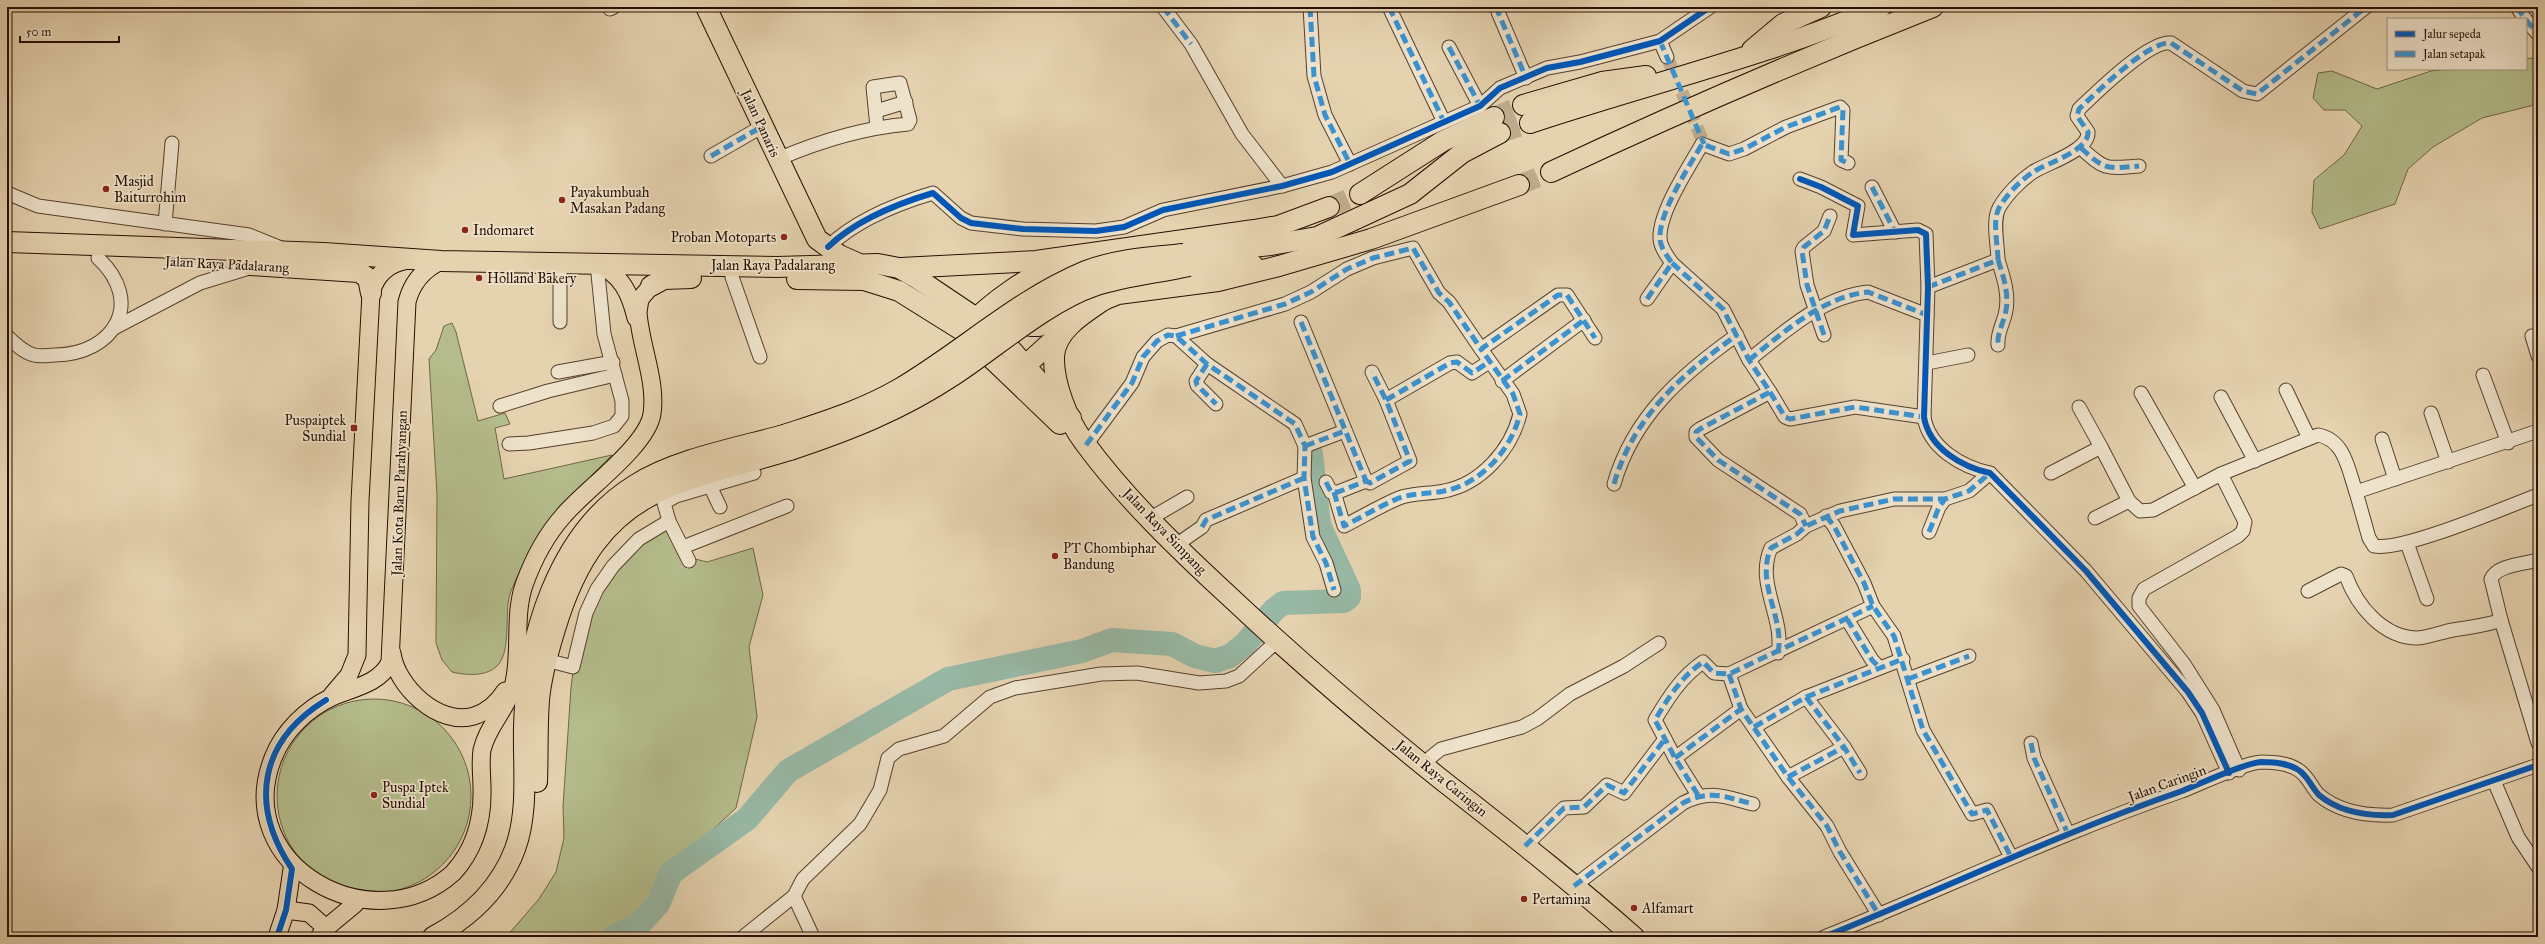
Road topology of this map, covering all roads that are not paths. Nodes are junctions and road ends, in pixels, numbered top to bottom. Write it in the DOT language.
graph roads {
  1 [pos="706,7"];
  2 [pos="1163,7"];
  3 [pos="1310,7"];
  4 [pos="1389,7"];
  5 [pos="1501,7"];
  6 [pos="1710,7"];
  7 [pos="1821,7"];
  8 [pos="1881,7"];
  9 [pos="1933,7"];
  10 [pos="2366,7"];
  11 [pos="2517,7"];
  12 [pos="2525,18"];
  13 [pos="2527,21"];
  14 [pos="2538,34"];
  15 [pos="1660,41"];
  16 [pos="1449,47"];
  17 [pos="1667,57"];
  18 [pos="1742,58"];
  19 [pos="1526,78"];
  20 [pos="906,102"];
  21 [pos="876,111"];
  22 [pos="1526,114"];
  23 [pos="1491,119"];
  24 [pos="1444,122"];
  25 [pos="763,126"];
  26 [pos="877,127"];
  27 [pos="172,143"];
  28 [pos="2081,148"];
  29 [pos="712,156"];
  30 [pos="778,159"];
  31 [pos="1844,159"];
  32 [pos="1350,164"];
  33 [pos="2139,166"];
  34 [pos="1551,172"];
  35 [pos="1800,179"];
  36 [pos="1519,185"];
  37 [pos="1282,186"];
  38 [pos="1872,187"];
  39 [pos="7,193"];
  40 [pos="1360,194"];
  41 [pos="1329,207"];
  42 [pos="1830,216"];
  43 [pos="165,224"];
  44 [pos="1895,232"];
  45 [pos="823,243"];
  46 [pos="11,248"];
  47 [pos="1099,252"];
  48 [pos="296,253"];
  49 [pos="98,258"];
  50 [pos="416,260"];
  51 [pos="1186,260"];
  52 [pos="1998,260"];
  53 [pos="441,261"];
  54 [pos="560,263"];
  55 [pos="1672,263"];
  56 [pos="597,264"];
  57 [pos="858,264"];
  58 [pos="256,266"];
  59 [pos="1279,266"];
  60 [pos="793,267"];
  61 [pos="899,268"];
  62 [pos="732,277"];
  63 [pos="651,286"];
  64 [pos="1020,286"];
  65 [pos="1928,286"];
  66 [pos="371,293"];
  67 [pos="1108,297"];
  68 [pos="1647,299"];
  69 [pos="1817,309"];
  70 [pos="1927,315"];
  71 [pos="1584,320"];
  72 [pos="560,322"];
  73 [pos="1301,322"];
  74 [pos="1072,323"];
  75 [pos="969,324"];
  76 [pos="116,327"];
  77 [pos="1737,335"];
  78 [pos="1824,335"];
  79 [pos="7,336"];
  80 [pos="1176,336"];
  81 [pos="2532,336"];
  82 [pos="1595,338"];
  83 [pos="1998,345"];
  84 [pos="1481,349"];
  85 [pos="1968,355"];
  86 [pos="2538,356"];
  87 [pos="760,357"];
  88 [pos="645,359"];
  89 [pos="1749,360"];
  90 [pos="1489,362"];
  91 [pos="1927,363"];
  92 [pos="1207,364"];
  93 [pos="614,369"];
  94 [pos="1019,371"];
  95 [pos="558,372"];
  96 [pos="1372,372"];
  97 [pos="2483,375"];
  98 [pos="1502,381"];
  99 [pos="2286,390"];
  100 [pos="1770,392"];
  101 [pos="2141,392"];
  102 [pos="2221,397"];
  103 [pos="1386,400"];
  104 [pos="1216,404"];
  105 [pos="500,406"];
  106 [pos="2078,407"];
  107 [pos="2431,412"];
  108 [pos="1924,417"];
  109 [pos="1068,424"];
  110 [pos="1345,431"];
  111 [pos="2538,431"];
  112 [pos="2309,438"];
  113 [pos="2382,439"];
  114 [pos="787,443"];
  115 [pos="1084,443"];
  116 [pos="2508,443"];
  117 [pos="509,444"];
  118 [pos="1305,446"];
  119 [pos="2101,447"];
  120 [pos="2255,461"];
  121 [pos="2448,462"];
  122 [pos="754,473"];
  123 [pos="1990,473"];
  124 [pos="2051,473"];
  125 [pos="2221,474"];
  126 [pos="1304,478"];
  127 [pos="2395,479"];
  128 [pos="1366,482"];
  129 [pos="1614,484"];
  130 [pos="710,486"];
  131 [pos="2195,488"];
  132 [pos="2356,492"];
  133 [pos="2538,495"];
  134 [pos="1187,497"];
  135 [pos="1945,499"];
  136 [pos="2129,501"];
  137 [pos="787,506"];
  138 [pos="720,507"];
  139 [pos="1826,516"];
  140 [pos="1151,518"];
  141 [pos="2095,518"];
  142 [pos="669,521"];
  143 [pos="1806,526"];
  144 [pos="1929,532"];
  145 [pos="2407,543"];
  146 [pos="1176,545"];
  147 [pos="683,547"];
  148 [pos="2538,560"];
  149 [pos="689,561"];
  150 [pos="1334,590"];
  151 [pos="2308,591"];
  152 [pos="2427,599"];
  153 [pos="1873,606"];
  154 [pos="2143,614"];
  155 [pos="1252,618"];
  156 [pos="1847,620"];
  157 [pos="2501,620"];
  158 [pos="2131,623"];
  159 [pos="1274,638"];
  160 [pos="1659,643"];
  161 [pos="392,649"];
  162 [pos="517,651"];
  163 [pos="1778,653"];
  164 [pos="1969,656"];
  165 [pos="1903,659"];
  166 [pos="546,660"];
  167 [pos="1879,667"];
  168 [pos="1729,674"];
  169 [pos="1908,679"];
  170 [pos="1806,697"];
  171 [pos="326,700"];
  172 [pos="1741,710"];
  173 [pos="1754,728"];
  174 [pos="1665,740"];
  175 [pos="2031,743"];
  176 [pos="2538,743"];
  177 [pos="1844,747"];
  178 [pos="1675,758"];
  179 [pos="2538,765"];
  180 [pos="1425,766"];
  181 [pos="2234,771"];
  182 [pos="1860,773"];
  183 [pos="1788,777"];
  184 [pos="2494,781"];
  185 [pos="1698,795"];
  186 [pos="1753,804"];
  187 [pos="2068,834"];
  188 [pos="1525,846"];
  189 [pos="2011,857"];
  190 [pos="2538,867"];
  191 [pos="292,869"];
  192 [pos="1574,886"];
  193 [pos="794,896"];
  194 [pos="355,904"];
  195 [pos="286,910"];
  196 [pos="1879,915"];
  197 [pos="323,932"];
  198 [pos="277,937"];
  199 [pos="433,937"];
  200 [pos="456,937"];
  201 [pos="743,937"];
  202 [pos="813,937"];
  203 [pos="1634,937"];
  204 [pos="1824,937"];
  1 -- 25 [label="highway, Jalan Panaris"];
  2 -- 37 [label="street"];
  3 -- 32 [label="street"];
  4 -- 24 [label="street"];
  5 -- 19 [label="street"];
  6 -- 15 [label="street"];
  7 -- 18 [label="highway"];
  8 -- 18 [label="highway"];
  9 -- 34 [label="highway"];
  10 -- 28 [label="street"];
  11 -- 12 [label="street"];
  13 -- 14 [label="street"];
  15 -- 17 [label="street"];
  15 -- 19 [label="street"];
  16 -- 23 [label="street"];
  18 -- 22 [label="highway"];
  19 -- 23 [label="street"];
  20 -- 21 [label="street"];
  20 -- 21 [label="street"];
  20 -- 26 [label="street"];
  21 -- 26 [label="street"];
  23 -- 24 [label="street"];
  23 -- 40 [label="highway"];
  23 -- 51 [label="highway"];
  24 -- 32 [label="street"];
  25 -- 29 [label="street"];
  25 -- 30 [label="highway, Jalan Panaris"];
  26 -- 30 [label="street"];
  27 -- 43 [label="street"];
  28 -- 33 [label="street"];
  28 -- 52 [label="street"];
  30 -- 45 [label="highway, Jalan Panaris"];
  31 -- 55 [label="street"];
  32 -- 37 [label="street"];
  35 -- 44 [label="street"];
  36 -- 59 [label="highway"];
  37 -- 45 [label="street"];
  38 -- 44 [label="street"];
  39 -- 43 [label="street"];
  41 -- 47 [label="highway"];
  42 -- 69 [label="street"];
  43 -- 48 [label="street"];
  44 -- 65 [label="street"];
  45 -- 57 [label="highway"];
  45 -- 60 [label="highway"];
  46 -- 48 [label="highway, Jalan Raya Padalarang"];
  46 -- 49 [label="highway, Jalan Raya Padalarang"];
  47 -- 61 [label="highway"];
  47 -- 64 [label="highway"];
  48 -- 50 [label="highway, Jalan Raya Padalarang"];
  49 -- 58 [label="highway, Jalan Raya Padalarang"];
  49 -- 76 [label="street"];
  50 -- 53 [label="highway, Jalan Raya Padalarang"];
  50 -- 66 [label="main road, Jalan Raya Padalarang"];
  51 -- 59 [label="highway"];
  51 -- 114 [label="highway, bridge"];
  52 -- 65 [label="street"];
  52 -- 83 [label="street"];
  53 -- 54 [label="highway, Jalan Raya Padalarang"];
  53 -- 161 [label="main road, Jalan Kota Baru Parahyangan"];
  54 -- 56 [label="highway, Jalan Raya Padalarang"];
  54 -- 72 [label="street"];
  55 -- 68 [label="street"];
  55 -- 77 [label="street"];
  56 -- 60 [label="highway, Jalan Raya Padalarang"];
  56 -- 88 [label="main road"];
  56 -- 93 [label="street"];
  57 -- 60 [label="highway, Jalan Raya Padalarang"];
  57 -- 61 [label="highway, Jalan Raya Padalarang"];
  58 -- 66 [label="highway, Jalan Raya Padalarang"];
  58 -- 76 [label="street"];
  59 -- 67 [label="highway"];
  61 -- 75 [label="highway, Jalan Raya Padalarang"];
  62 -- 63 [label="highway, Jalan Raya Padalarang"];
  62 -- 75 [label="highway, Jalan Raya Padalarang"];
  62 -- 87 [label="street"];
  63 -- 88 [label="main road"];
  64 -- 67 [label="highway"];
  64 -- 75 [label="highway"];
  65 -- 70 [label="street"];
  66 -- 171 [label="main road, Jalan Kota Baru Parahyangan"];
  67 -- 74 [label="highway"];
  69 -- 70 [label="street"];
  69 -- 78 [label="street"];
  69 -- 89 [label="street"];
  70 -- 91 [label="street"];
  71 -- 82 [label="street"];
  71 -- 84 [label="street"];
  71 -- 98 [label="street"];
  73 -- 110 [label="street"];
  74 -- 94 [label="highway"];
  74 -- 109 [label="highway"];
  75 -- 94 [label="highway, Jalan Raya Padalarang"];
  76 -- 79 [label="street"];
  77 -- 89 [label="street"];
  77 -- 129 [label="street"];
  80 -- 84 [label="street"];
  80 -- 92 [label="street"];
  80 -- 115 [label="street"];
  81 -- 86 [label="street"];
  84 -- 90 [label="street"];
  85 -- 91 [label="street"];
  88 -- 162 [label="main road"];
  89 -- 100 [label="street"];
  90 -- 98 [label="street"];
  90 -- 103 [label="street"];
  91 -- 108 [label="street"];
  92 -- 104 [label="street"];
  92 -- 118 [label="street"];
  93 -- 95 [label="street"];
  93 -- 105 [label="street"];
  93 -- 117 [label="street"];
  94 -- 109 [label="highway, Jalan Raya Padalarang"];
  96 -- 103 [label="street"];
  97 -- 116 [label="street"];
  98 -- 128 [label="street"];
  99 -- 112 [label="street"];
  100 -- 108 [label="street"];
  100 -- 143 [label="street"];
  101 -- 131 [label="street"];
  102 -- 120 [label="street"];
  103 -- 128 [label="street"];
  106 -- 119 [label="street"];
  107 -- 121 [label="street"];
  108 -- 123 [label="street"];
  109 -- 115 [label="highway, Jalan Raya Simpang"];
  110 -- 118 [label="street"];
  110 -- 128 [label="street"];
  111 -- 116 [label="street"];
  112 -- 120 [label="street"];
  112 -- 132 [label="street"];
  113 -- 127 [label="street"];
  114 -- 166 [label="highway"];
  114 -- 199 [label="highway"];
  115 -- 140 [label="highway, Jalan Raya Simpang"];
  116 -- 121 [label="street"];
  118 -- 126 [label="street"];
  119 -- 124 [label="street"];
  119 -- 136 [label="street"];
  120 -- 125 [label="street"];
  121 -- 127 [label="street"];
  122 -- 130 [label="street"];
  123 -- 135 [label="street"];
  123 -- 158 [label="street"];
  125 -- 131 [label="street"];
  125 -- 154 [label="street"];
  126 -- 146 [label="street"];
  126 -- 150 [label="street"];
  127 -- 132 [label="street"];
  130 -- 138 [label="street"];
  130 -- 142 [label="street"];
  131 -- 136 [label="street"];
  132 -- 145 [label="street"];
  133 -- 145 [label="street"];
  134 -- 140 [label="street"];
  135 -- 139 [label="street"];
  135 -- 144 [label="street"];
  136 -- 141 [label="street"];
  137 -- 147 [label="street"];
  139 -- 143 [label="street"];
  139 -- 153 [label="street"];
  140 -- 146 [label="highway, Jalan Raya Simpang"];
  142 -- 147 [label="street"];
  142 -- 166 [label="street"];
  143 -- 163 [label="street"];
  145 -- 152 [label="street"];
  146 -- 155 [label="highway, Jalan Raya Simpang"];
  147 -- 149 [label="street"];
  148 -- 157 [label="street"];
  151 -- 157 [label="street"];
  153 -- 156 [label="street"];
  153 -- 165 [label="street"];
  154 -- 158 [label="street"];
  154 -- 181 [label="street"];
  155 -- 159 [label="highway, Jalan Raya Caringin"];
  156 -- 163 [label="street"];
  156 -- 167 [label="street"];
  157 -- 176 [label="street"];
  158 -- 181 [label="street"];
  159 -- 180 [label="highway, Jalan Raya Caringin"];
  159 -- 193 [label="street"];
  160 -- 180 [label="street"];
  161 -- 162 [label="main road"];
  161 -- 171 [label="main road, Jalan Kota Baru Parahyangan"];
  162 -- 194 [label="main road, Jalan Kota Baru Parahyangan"];
  163 -- 168 [label="street"];
  164 -- 169 [label="street"];
  165 -- 167 [label="street"];
  165 -- 169 [label="street"];
  166 -- 200 [label="highway"];
  167 -- 170 [label="street"];
  168 -- 172 [label="street"];
  168 -- 174 [label="street"];
  169 -- 189 [label="street"];
  170 -- 173 [label="street"];
  170 -- 177 [label="street"];
  171 -- 191 [label="main road, Jalan Kota Baru Parahyangan"];
  172 -- 173 [label="street"];
  172 -- 178 [label="street"];
  173 -- 183 [label="street"];
  174 -- 178 [label="street"];
  174 -- 188 [label="street"];
  175 -- 187 [label="street"];
  177 -- 182 [label="street"];
  177 -- 183 [label="street"];
  178 -- 185 [label="street"];
  179 -- 184 [label="street, Jalan Caringin"];
  180 -- 188 [label="highway, Jalan Raya Caringin"];
  181 -- 184 [label="street, Jalan Caringin"];
  181 -- 187 [label="street, Jalan Caringin"];
  183 -- 196 [label="street"];
  184 -- 190 [label="street"];
  185 -- 186 [label="street"];
  185 -- 192 [label="street"];
  187 -- 189 [label="street, Jalan Caringin"];
  188 -- 192 [label="highway, Jalan Raya Caringin"];
  189 -- 196 [label="street, Jalan Caringin"];
  191 -- 194 [label="main road, Jalan Kota Baru Parahyangan"];
  191 -- 195 [label="main road"];
  192 -- 203 [label="highway, Jalan Raya Caringin"];
  193 -- 201 [label="street"];
  193 -- 202 [label="street"];
  194 -- 197 [label="main road"];
  195 -- 197 [label="main road"];
  195 -- 198 [label="main road"];
  196 -- 204 [label="street, Jalan Caringin"];
}
